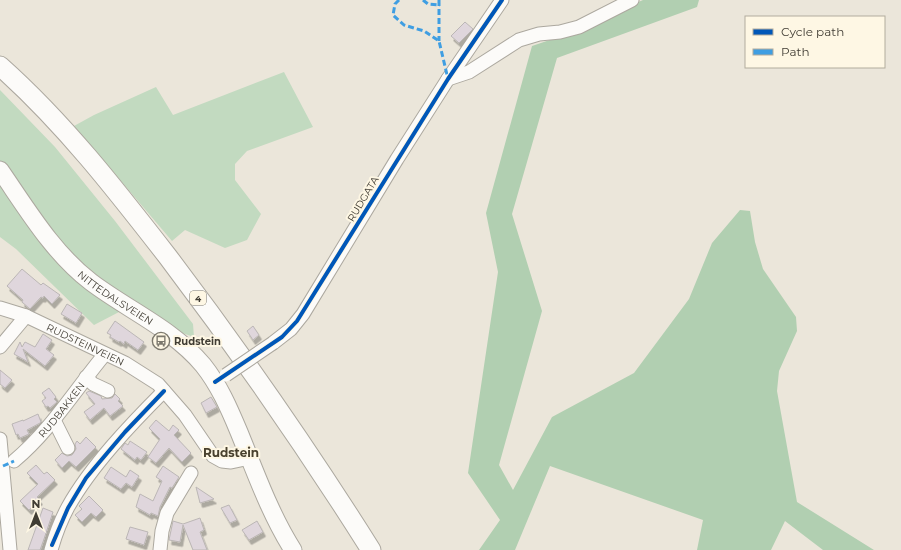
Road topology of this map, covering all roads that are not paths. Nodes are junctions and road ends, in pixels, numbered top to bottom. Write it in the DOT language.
graph roads {
  1 [pos="502,0"];
  2 [pos="632,0"];
  3 [pos="0,66"];
  4 [pos="0,77"];
  5 [pos="448,79"];
  6 [pos="0,170"];
  7 [pos="0,308"];
  8 [pos="26,316"];
  9 [pos="0,347"];
  10 [pos="105,354"];
  11 [pos="86,377"];
  12 [pos="221,379"];
  13 [pos="164,391"];
  14 [pos="108,392"];
  15 [pos="54,420"];
  16 [pos="0,439"];
  17 [pos="68,448"];
  18 [pos="250,458"];
  19 [pos="6,465"];
  20 [pos="191,473"];
  21 [pos="52,548"];
  22 [pos="10,550"];
  23 [pos="160,550"];
  24 [pos="293,550"];
  25 [pos="362,550"];
  26 [pos="371,550"];
  1 -- 5 [label="street, RUDGATA"];
  2 -- 5 [label="street"];
  3 -- 26 [label="highway, 4"];
  4 -- 25 [label="highway, 4"];
  5 -- 12 [label="street, RUDGATA, bridge"];
  6 -- 12 [label="main road, NITTEDALSVEIEN"];
  7 -- 8 [label="street, RUDSTEINVEIEN"];
  8 -- 9 [label="street"];
  8 -- 10 [label="street, RUDSTEINVEIEN"];
  10 -- 11 [label="street, RUDBAKKEN"];
  10 -- 13 [label="street, RUDSTEINVEIEN"];
  11 -- 14 [label="street"];
  11 -- 15 [label="street, RUDBAKKEN"];
  12 -- 18 [label="main road, NITTEDALSVEIEN"];
  13 -- 18 [label="street, RUDSTEINVEIEN"];
  13 -- 21 [label="street"];
  15 -- 17 [label="street"];
  15 -- 19 [label="street, RUDBAKKEN"];
  16 -- 19 [label="street"];
  18 -- 24 [label="main road, NITTEDALSVEIEN"];
  19 -- 22 [label="street"];
  20 -- 23 [label="street"];
}
